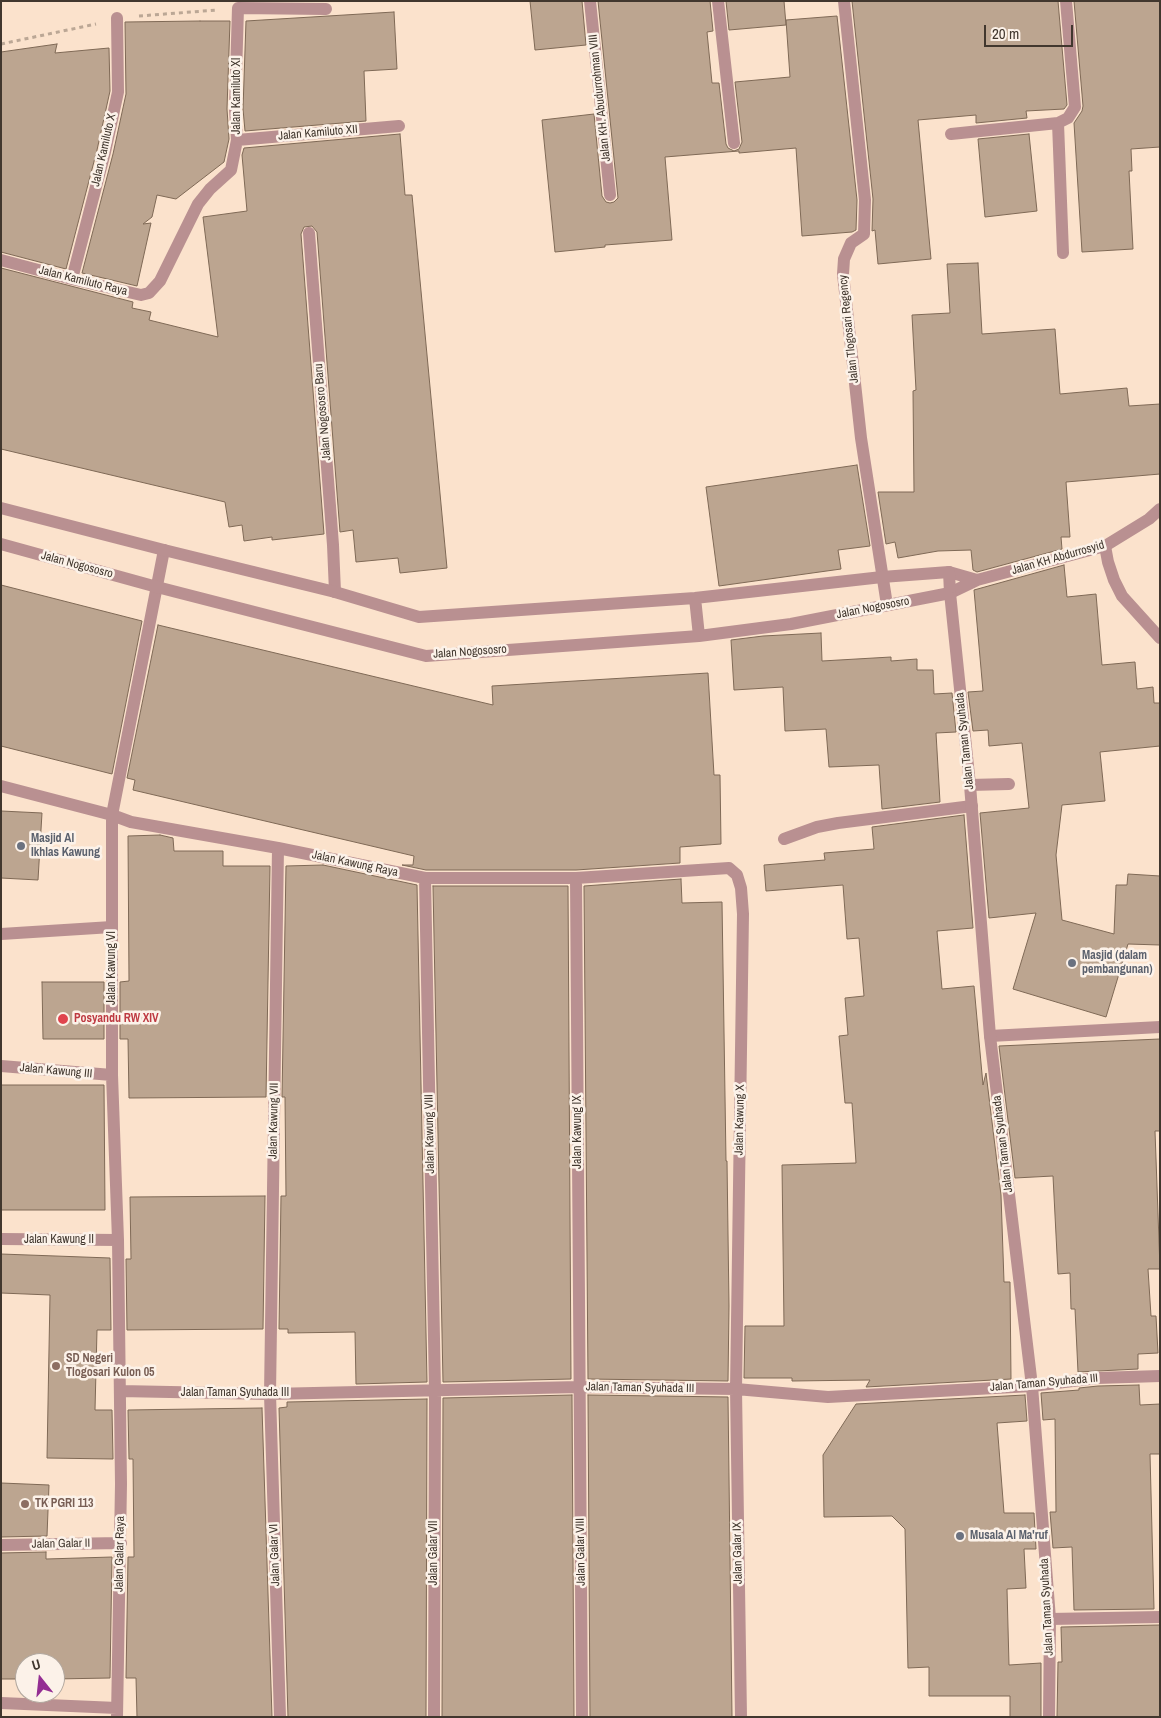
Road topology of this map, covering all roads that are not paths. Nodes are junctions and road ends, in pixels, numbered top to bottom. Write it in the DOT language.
graph roads {
  1 [pos="590,1"];
  2 [pos="718,1"];
  3 [pos="844,1"];
  4 [pos="1066,1"];
  5 [pos="326,9"];
  6 [pos="117,18"];
  7 [pos="1058,123"];
  8 [pos="399,126"];
  9 [pos="951,134"];
  10 [pos="237,140"];
  11 [pos="734,143"];
  12 [pos="610,195"];
  13 [pos="309,233"];
  14 [pos="1063,253"];
  15 [pos="1,260"];
  16 [pos="72,279"];
  17 [pos="160,281"];
  18 [pos="1,508"];
  19 [pos="1160,509"];
  20 [pos="1,544"];
  21 [pos="1105,546"];
  22 [pos="164,550"];
  23 [pos="950,572"];
  24 [pos="882,577"];
  25 [pos="977,580"];
  26 [pos="157,586"];
  27 [pos="334,592"];
  28 [pos="950,593"];
  29 [pos="695,598"];
  30 [pos="887,605"];
  31 [pos="699,636"];
  32 [pos="1160,638"];
  33 [pos="1009,784"];
  34 [pos="970,785"];
  35 [pos="1,786"];
  36 [pos="972,806"];
  37 [pos="112,815"];
  38 [pos="784,839"];
  39 [pos="278,848"];
  40 [pos="716,869"];
  41 [pos="425,878"];
  42 [pos="576,878"];
  43 [pos="112,927"];
  44 [pos="1,934"];
  45 [pos="1160,1027"];
  46 [pos="990,1036"];
  47 [pos="1,1066"];
  48 [pos="112,1075"];
  49 [pos="1,1239"];
  50 [pos="118,1240"];
  51 [pos="1160,1376"];
  52 [pos="1032,1386"];
  53 [pos="579,1387"];
  54 [pos="736,1389"];
  55 [pos="434,1390"];
  56 [pos="120,1391"];
  57 [pos="270,1394"];
  58 [pos="121,1544"];
  59 [pos="1,1545"];
  60 [pos="1160,1617"];
  61 [pos="1050,1619"];
  62 [pos="1,1703"];
  63 [pos="117,1712"];
  64 [pos="280,1717"];
  65 [pos="434,1717"];
  66 [pos="582,1717"];
  67 [pos="740,1717"];
  68 [pos="1049,1717"];
  1 -- 12 [label="street, Jalan KH. Abudurrohman VIII"];
  2 -- 11 [label="street"];
  3 -- 24 [label="street, Jalan Tlogosari Regency"];
  4 -- 7 [label="street"];
  5 -- 10 [label="street, Jalan Kamiluto XI"];
  6 -- 16 [label="street, Jalan Kamiluto X"];
  7 -- 9 [label="street"];
  7 -- 14 [label="street"];
  8 -- 10 [label="street, Jalan Kamiluto XII"];
  10 -- 17 [label="street, Jalan Kamiluto XI"];
  13 -- 27 [label="street, Jalan Nogososro Baru"];
  15 -- 16 [label="street, Jalan Kamiluto Raya"];
  16 -- 17 [label="street, Jalan Kamiluto Raya"];
  18 -- 22 [label="street"];
  19 -- 21 [label="street, Jalan KH Abdurrosyid"];
  20 -- 26 [label="street, Jalan Nogososro"];
  21 -- 25 [label="street, Jalan KH Abdurrosyid"];
  21 -- 32 [label="street"];
  22 -- 26 [label="street, Jalan Kawung VI"];
  22 -- 27 [label="street"];
  23 -- 24 [label="street"];
  23 -- 25 [label="street"];
  23 -- 28 [label="street, Jalan Taman Syuhada"];
  24 -- 29 [label="street"];
  24 -- 30 [label="street, Jalan Tlogosari Regency"];
  25 -- 28 [label="street, Jalan KH Abdurrosyid"];
  26 -- 31 [label="street, Jalan Nogososro"];
  26 -- 37 [label="street, Jalan Kawung VI"];
  27 -- 29 [label="street"];
  28 -- 30 [label="street, Jalan Nogososro"];
  28 -- 34 [label="street, Jalan Taman Syuhada"];
  29 -- 31 [label="street"];
  30 -- 31 [label="street, Jalan Nogososro"];
  33 -- 34 [label="street"];
  34 -- 36 [label="street, Jalan Taman Syuhada"];
  35 -- 37 [label="street, Jalan Kawung Raya"];
  36 -- 38 [label="street"];
  36 -- 46 [label="street, Jalan Taman Syuhada"];
  37 -- 39 [label="street, Jalan Kawung Raya"];
  37 -- 43 [label="street, Jalan Kawung VI"];
  39 -- 41 [label="street, Jalan Kawung Raya"];
  39 -- 57 [label="street, Jalan Kawung VII"];
  40 -- 42 [label="street, Jalan Kawung Raya"];
  40 -- 54 [label="street, Jalan Kawung X"];
  41 -- 42 [label="street, Jalan Kawung Raya"];
  41 -- 55 [label="street, Jalan Kawung VIII"];
  42 -- 53 [label="street, Jalan Kawung IX"];
  43 -- 44 [label="street"];
  43 -- 48 [label="street, Jalan Kawung VI"];
  45 -- 46 [label="street"];
  46 -- 52 [label="street, Jalan Taman Syuhada"];
  47 -- 48 [label="street, Jalan Kawung III"];
  48 -- 50 [label="street, Jalan Kawung VI"];
  49 -- 50 [label="street, Jalan Kawung II"];
  50 -- 56 [label="street, Jalan Kawung VI"];
  51 -- 52 [label="street, Jalan Taman Syuhada III"];
  52 -- 54 [label="street, Jalan Taman Syuhada III"];
  52 -- 61 [label="street, Jalan Taman Syuhada"];
  53 -- 54 [label="street, Jalan Taman Syuhada III"];
  53 -- 55 [label="street, Jalan Taman Syuhada III"];
  53 -- 66 [label="street, Jalan Galar VIII"];
  54 -- 67 [label="street, Jalan Galar IX"];
  55 -- 57 [label="street, Jalan Taman Syuhada III"];
  55 -- 65 [label="street, Jalan Galar VII"];
  56 -- 57 [label="street, Jalan Taman Syuhada III"];
  56 -- 58 [label="street, Jalan Galar Raya"];
  57 -- 64 [label="street, Jalan Galar VI"];
  58 -- 59 [label="street, Jalan Galar II"];
  58 -- 63 [label="street, Jalan Galar Raya"];
  60 -- 61 [label="street"];
  61 -- 68 [label="street, Jalan Taman Syuhada"];
  62 -- 63 [label="street"];
}
